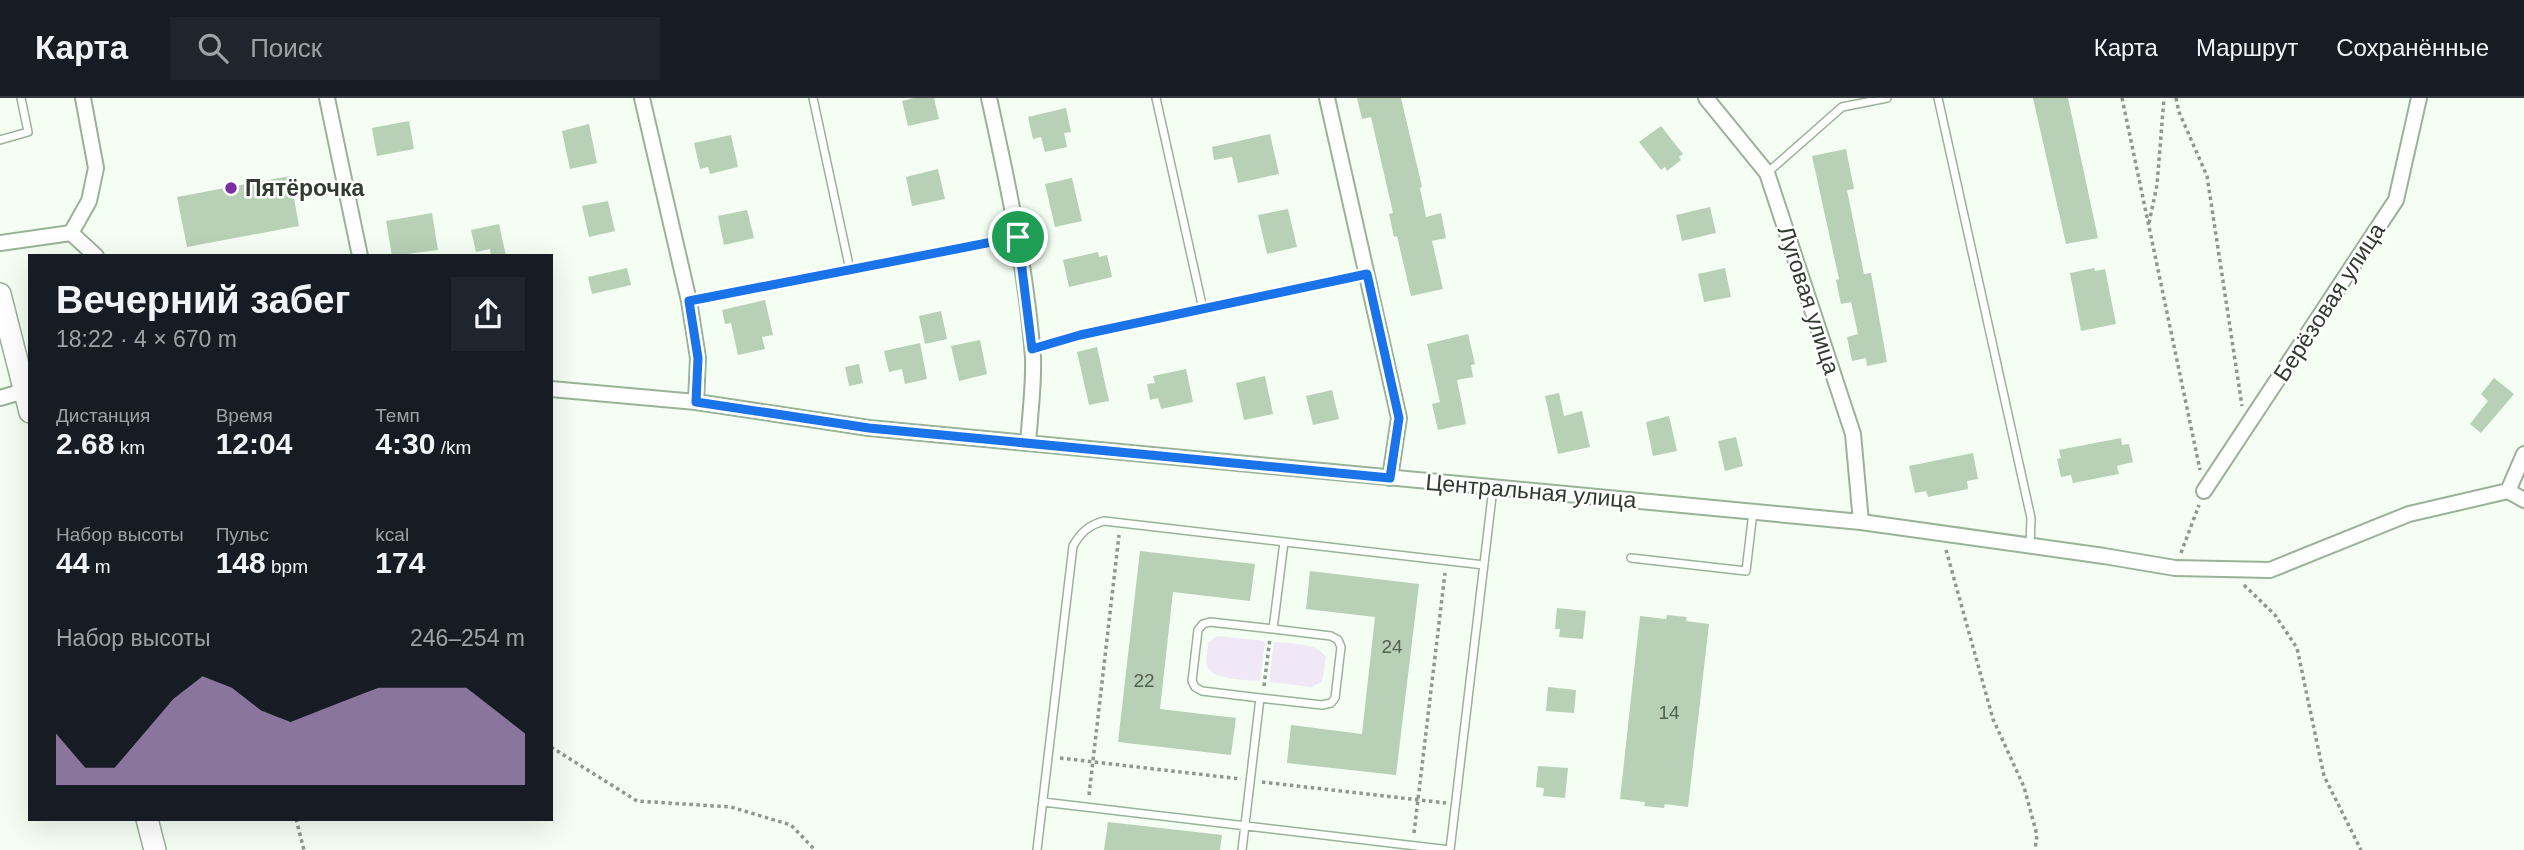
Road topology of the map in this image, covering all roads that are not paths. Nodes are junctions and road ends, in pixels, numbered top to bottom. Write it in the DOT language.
graph roads {
  1 [pos="21,98"];
  2 [pos="83,98"];
  3 [pos="327,98"];
  4 [pos="642,98"];
  5 [pos="813,98"];
  6 [pos="989,98"];
  7 [pos="1156,98"];
  8 [pos="1327,98"];
  9 [pos="1706,98"];
  10 [pos="1887,98"];
  11 [pos="1938,98"];
  12 [pos="2419,98"];
  13 [pos="0,140"];
  14 [pos="1767,173"];
  15 [pos="71,233"];
  16 [pos="1018,237"];
  17 [pos="0,243"];
  18 [pos="94,254"];
  19 [pos="360,254"];
  20 [pos="850,270"];
  21 [pos="1367,274"];
  22 [pos="0,294"];
  23 [pos="689,301"];
  24 [pos="1203,309"];
  25 [pos="1032,349"];
  26 [pos="553,389"];
  27 [pos="24,391"];
  28 [pos="0,398"];
  29 [pos="696,402"];
  30 [pos="28,405"];
  31 [pos="1028,443"];
  32 [pos="2524,454"];
  33 [pos="1390,478"];
  34 [pos="1493,488"];
  35 [pos="2204,491"];
  36 [pos="2508,491"];
  37 [pos="2524,500"];
  38 [pos="1753,512"];
  39 [pos="1861,522"];
  40 [pos="1284,542"];
  41 [pos="2030,547"];
  42 [pos="1631,558"];
  43 [pos="1484,565"];
  44 [pos="1272,629"];
  45 [pos="1261,698"];
  46 [pos="1042,802"];
  47 [pos="148,821"];
  48 [pos="1245,825"];
  49 [pos="155,850"];
  50 [pos="1037,850"];
  51 [pos="1242,850"];
  1 -- 13 [label="lane"];
  2 -- 15 [label="street"];
  3 -- 19 [label="street"];
  4 -- 23 [label="street"];
  5 -- 20 [label="lane"];
  6 -- 16 [label="street"];
  7 -- 24 [label="lane"];
  8 -- 21 [label="street"];
  9 -- 14 [label="street, Луговая улица"];
  10 -- 14 [label="lane"];
  11 -- 41 [label="lane"];
  12 -- 35 [label="street, Берёзовая улица"];
  14 -- 39 [label="street, Луговая улица"];
  15 -- 17 [label="street"];
  15 -- 18 [label="street"];
  16 -- 20 [label="lane"];
  16 -- 25 [label="street"];
  20 -- 23 [label="lane"];
  21 -- 24 [label="lane"];
  21 -- 33 [label="street"];
  22 -- 27 [label="main road"];
  23 -- 29 [label="street"];
  24 -- 25 [label="lane"];
  25 -- 31 [label="street"];
  26 -- 29 [label="street, Центральная улица"];
  27 -- 28 [label="street"];
  27 -- 30 [label="main road"];
  29 -- 31 [label="street, Центральная улица"];
  31 -- 33 [label="street, Центральная улица"];
  32 -- 36 [label="street"];
  33 -- 34 [label="street, Центральная улица"];
  34 -- 38 [label="street, Центральная улица"];
  34 -- 43 [label="lane"];
  36 -- 37 [label="street"];
  36 -- 41 [label="street, Центральная улица"];
  38 -- 39 [label="street, Центральная улица"];
  38 -- 42 [label="lane"];
  39 -- 41 [label="street, Центральная улица"];
  40 -- 43 [label="lane"];
  40 -- 44 [label="lane"];
  40 -- 46 [label="lane"];
  43 -- 48 [label="lane"];
  44 -- 45 [label="lane"];
  44 -- 45 [label="lane"];
  45 -- 48 [label="lane"];
  46 -- 48 [label="lane"];
  46 -- 50 [label="lane"];
  47 -- 49 [label="main road"];
  48 -- 51 [label="lane"];
}
